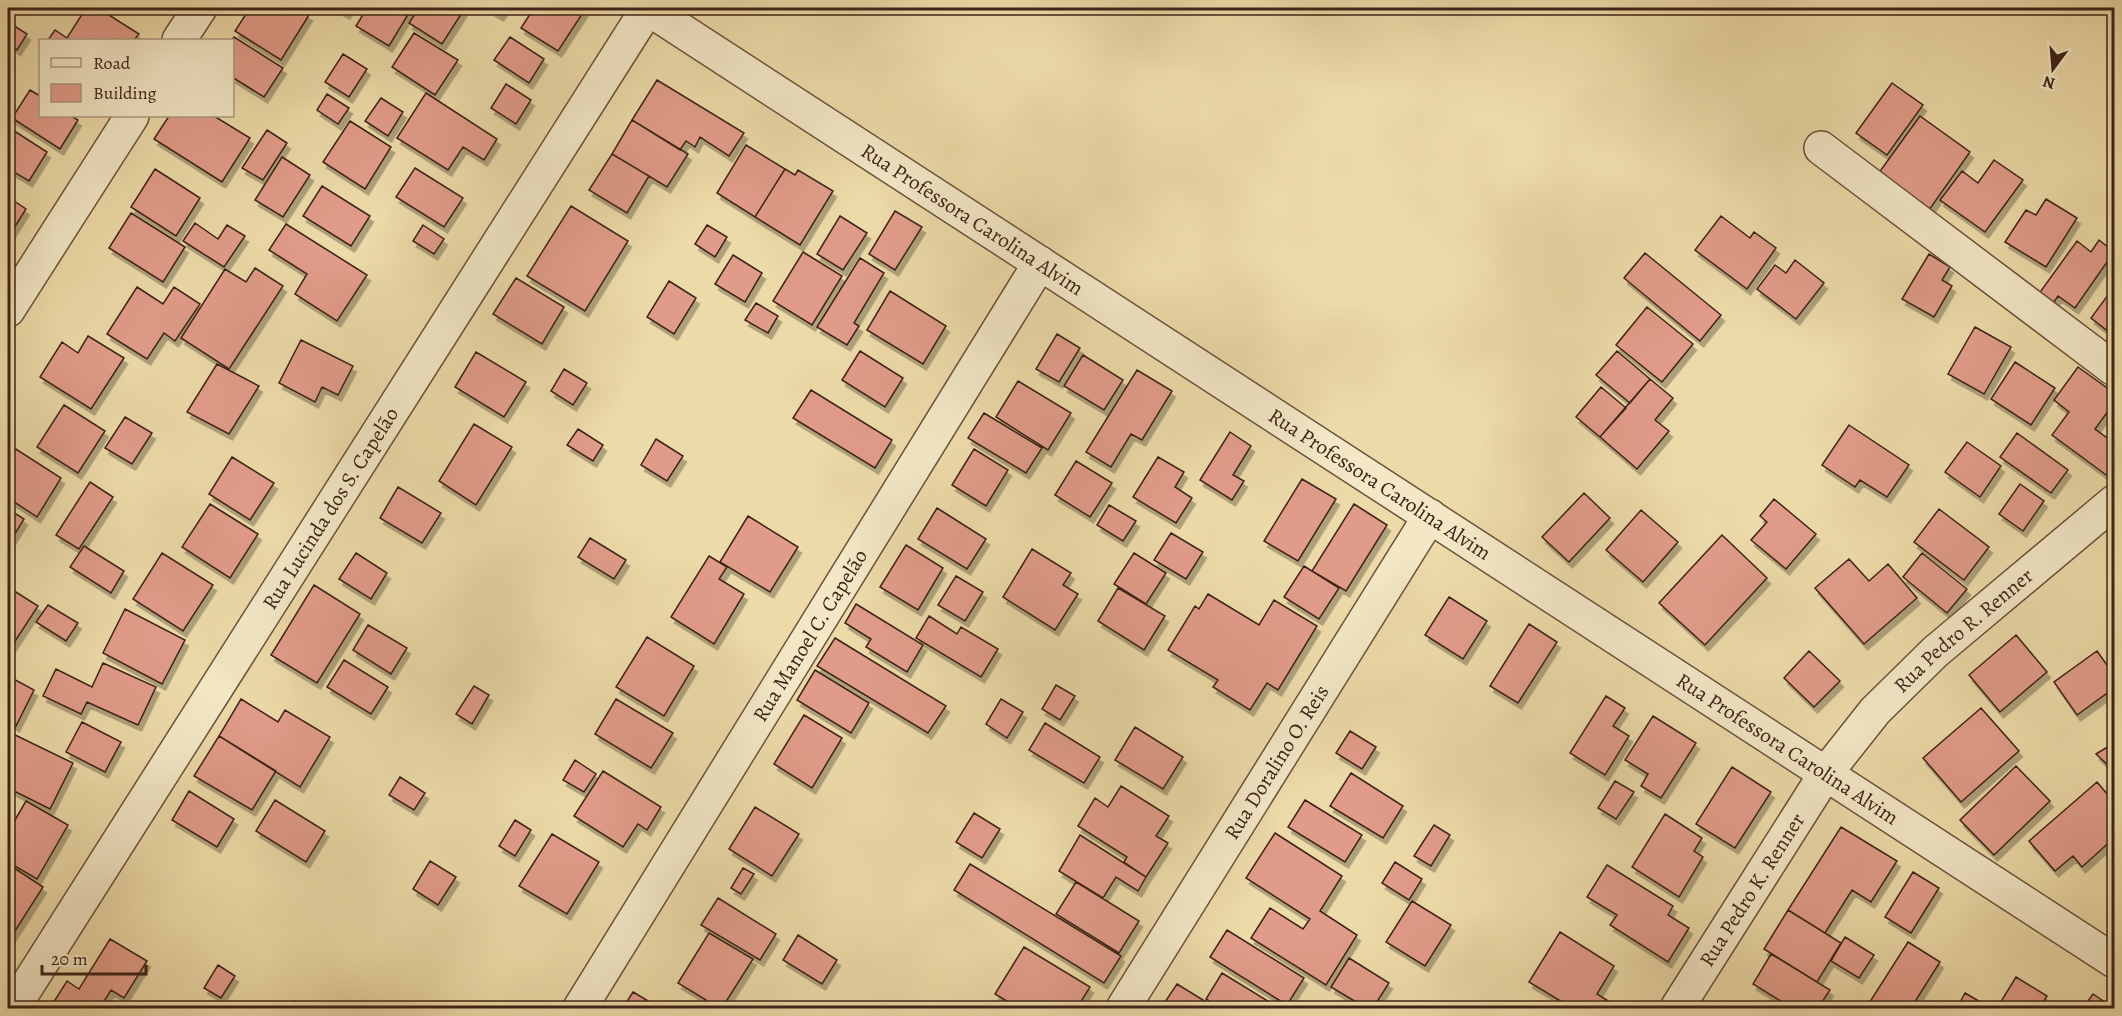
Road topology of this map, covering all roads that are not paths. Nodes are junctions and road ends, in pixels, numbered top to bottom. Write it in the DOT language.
graph roads {
  1 [pos="201,8"];
  2 [pos="648,8"];
  3 [pos="180,39"];
  4 [pos="131,117"];
  5 [pos="1821,148"];
  6 [pos="1040,263"];
  7 [pos="8,310"];
  8 [pos="2115,369"];
  9 [pos="2115,502"];
  10 [pos="1430,516"];
  11 [pos="1826,773"];
  12 [pos="2115,961"];
  13 [pos="13,1008"];
  14 [pos="580,1008"];
  15 [pos="1123,1008"];
  16 [pos="1677,1008"];
  1 -- 3 [label="street"];
  2 -- 6 [label="street, Rua Professora Carolina Alvim"];
  2 -- 13 [label="street, Rua Lucinda dos S. Capelão"];
  4 -- 7 [label="street"];
  5 -- 8 [label="street"];
  6 -- 10 [label="street, Rua Professora Carolina Alvim"];
  6 -- 14 [label="street, Rua Manoel C. Capelão"];
  9 -- 11 [label="street, Rua Pedro R. Renner"];
  10 -- 11 [label="street, Rua Professora Carolina Alvim"];
  10 -- 15 [label="street, Rua Doralino O. Reis"];
  11 -- 12 [label="street, Rua Professora Carolina Alvim"];
  11 -- 16 [label="street, Rua Pedro K. Renner"];
}
